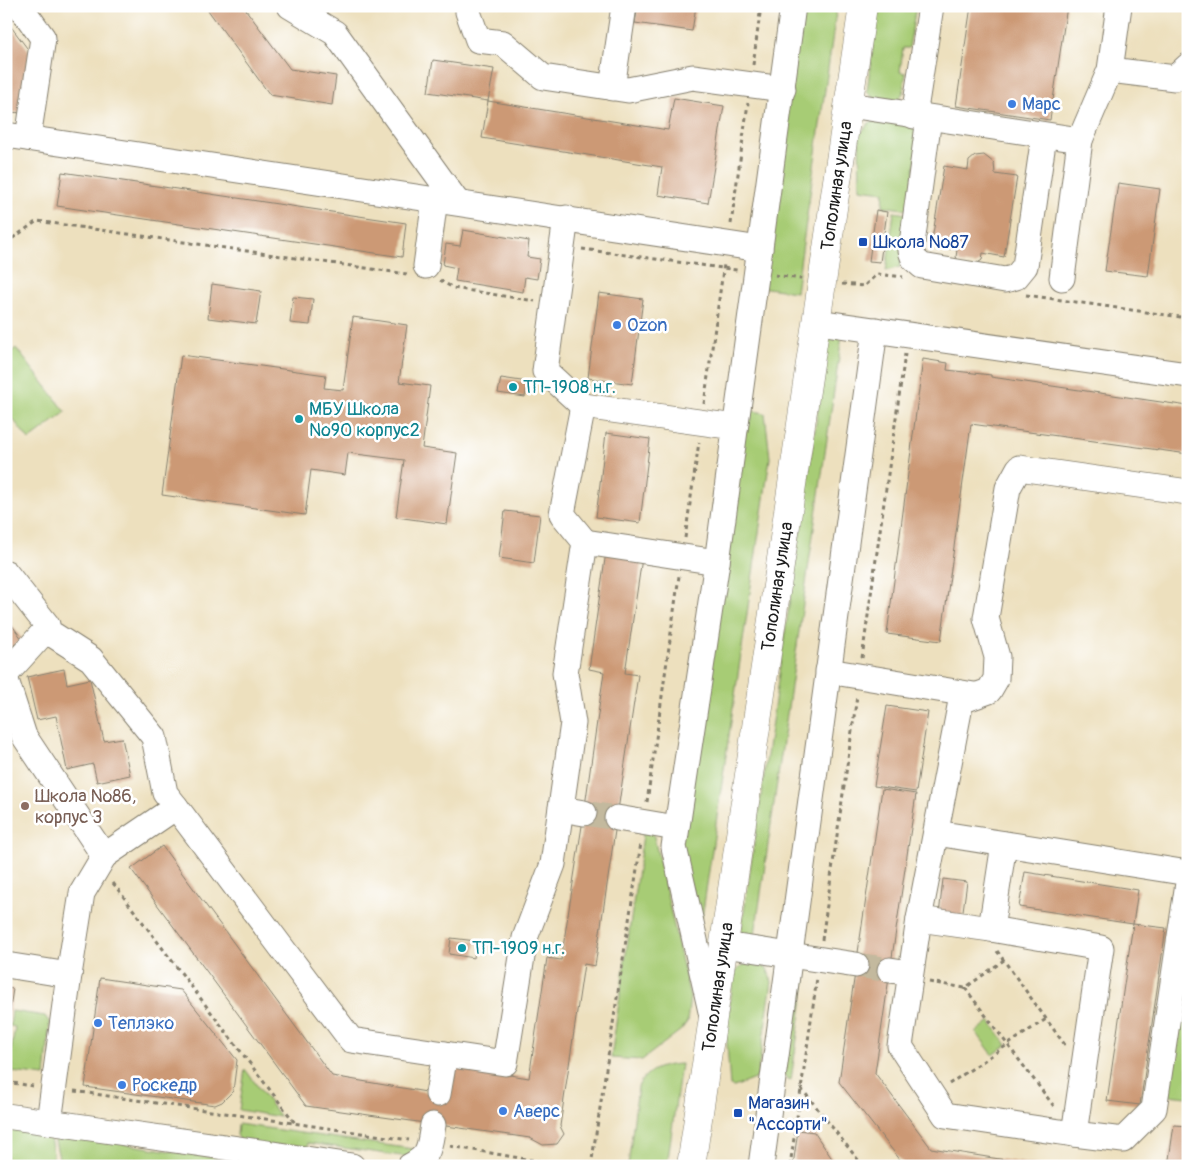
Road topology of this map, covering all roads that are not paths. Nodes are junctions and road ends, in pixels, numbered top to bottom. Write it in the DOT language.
graph roads {
  1 [pos="20,6"];
  2 [pos="290,6"];
  3 [pos="469,6"];
  4 [pos="624,6"];
  5 [pos="793,6"];
  6 [pos="863,6"];
  7 [pos="931,6"];
  8 [pos="1119,6"];
  9 [pos="1188,66"];
  10 [pos="1110,70"];
  11 [pos="612,88"];
  12 [pos="783,89"];
  13 [pos="849,105"];
  14 [pos="921,117"];
  15 [pos="17,136"];
  16 [pos="1044,136"];
  17 [pos="1080,140"];
  18 [pos="446,200"];
  19 [pos="566,218"];
  20 [pos="759,261"];
  21 [pos="426,273"];
  22 [pos="1062,278"];
  23 [pos="818,322"];
  24 [pos="875,330"];
  25 [pos="1188,375"];
  26 [pos="582,406"];
  27 [pos="735,426"];
  28 [pos="1188,492"];
  29 [pos="585,542"];
  30 [pos="717,562"];
  31 [pos="6,573"];
  32 [pos="44,632"];
  33 [pos="828,671"];
  34 [pos="6,674"];
  35 [pos="6,680"];
  36 [pos="974,695"];
  37 [pos="176,807"];
  38 [pos="618,818"];
  39 [pos="676,828"];
  40 [pos="936,833"];
  41 [pos="1004,844"];
  42 [pos="101,860"];
  43 [pos="1188,873"];
  44 [pos="1188,883"];
  45 [pos="919,920"];
  46 [pos="986,929"];
  47 [pos="724,945"];
  48 [pos="789,955"];
  49 [pos="6,965"];
  50 [pos="856,965"];
  51 [pos="69,975"];
  52 [pos="713,1024"];
  53 [pos="445,1054"];
  54 [pos="438,1094"];
  55 [pos="6,1116"];
  56 [pos="49,1122"];
  57 [pos="432,1134"];
  58 [pos="1074,1134"];
  59 [pos="267,1153"];
  60 [pos="290,1166"];
  61 [pos="352,1166"];
  62 [pos="410,1166"];
  63 [pos="691,1166"];
  64 [pos="761,1166"];
  1 -- 15 [label="street"];
  2 -- 18 [label="street"];
  3 -- 11 [label="street"];
  4 -- 11 [label="street"];
  5 -- 12 [label="street"];
  6 -- 13 [label="main road, Тополиная улица"];
  7 -- 14 [label="street"];
  8 -- 10 [label="street"];
  9 -- 10 [label="street"];
  10 -- 17 [label="street"];
  11 -- 12 [label="street"];
  12 -- 20 [label="street"];
  13 -- 14 [label="street"];
  13 -- 23 [label="main road, Тополиная улица"];
  14 -- 16 [label="street"];
  14 -- 16 [label="street"];
  15 -- 18 [label="street"];
  16 -- 17 [label="street"];
  17 -- 22 [label="street"];
  18 -- 19 [label="street"];
  18 -- 21 [label="street"];
  19 -- 20 [label="street"];
  19 -- 26 [label="street"];
  20 -- 27 [label="street"];
  23 -- 24 [label="street"];
  23 -- 47 [label="main road, Тополиная улица"];
  24 -- 25 [label="street"];
  24 -- 33 [label="street"];
  26 -- 27 [label="street"];
  26 -- 29 [label="street"];
  27 -- 30 [label="street"];
  28 -- 36 [label="street"];
  29 -- 30 [label="street"];
  29 -- 53 [label="street"];
  30 -- 39 [label="street"];
  31 -- 32 [label="street"];
  32 -- 34 [label="street"];
  32 -- 37 [label="street"];
  33 -- 36 [label="street"];
  33 -- 48 [label="street"];
  35 -- 42 [label="street"];
  36 -- 40 [label="street"];
  37 -- 42 [label="street"];
  37 -- 53 [label="street"];
  38 -- 39 [label="street"];
  39 -- 52 [label="street"];
  40 -- 41 [label="street"];
  40 -- 45 [label="street"];
  41 -- 43 [label="street"];
  41 -- 46 [label="street"];
  42 -- 51 [label="street"];
  44 -- 58 [label="street"];
  45 -- 46 [label="street"];
  45 -- 58 [label="street"];
  46 -- 58 [label="street"];
  47 -- 48 [label="street"];
  47 -- 52 [label="main road, Тополиная улица"];
  48 -- 50 [label="street"];
  48 -- 64 [label="street"];
  49 -- 51 [label="street"];
  51 -- 56 [label="street"];
  52 -- 63 [label="main road, Тополиная улица"];
  53 -- 54 [label="street"];
  55 -- 56 [label="street"];
  56 -- 59 [label="street"];
  57 -- 62 [label="street"];
  59 -- 60 [label="street"];
  59 -- 61 [label="street"];
}
